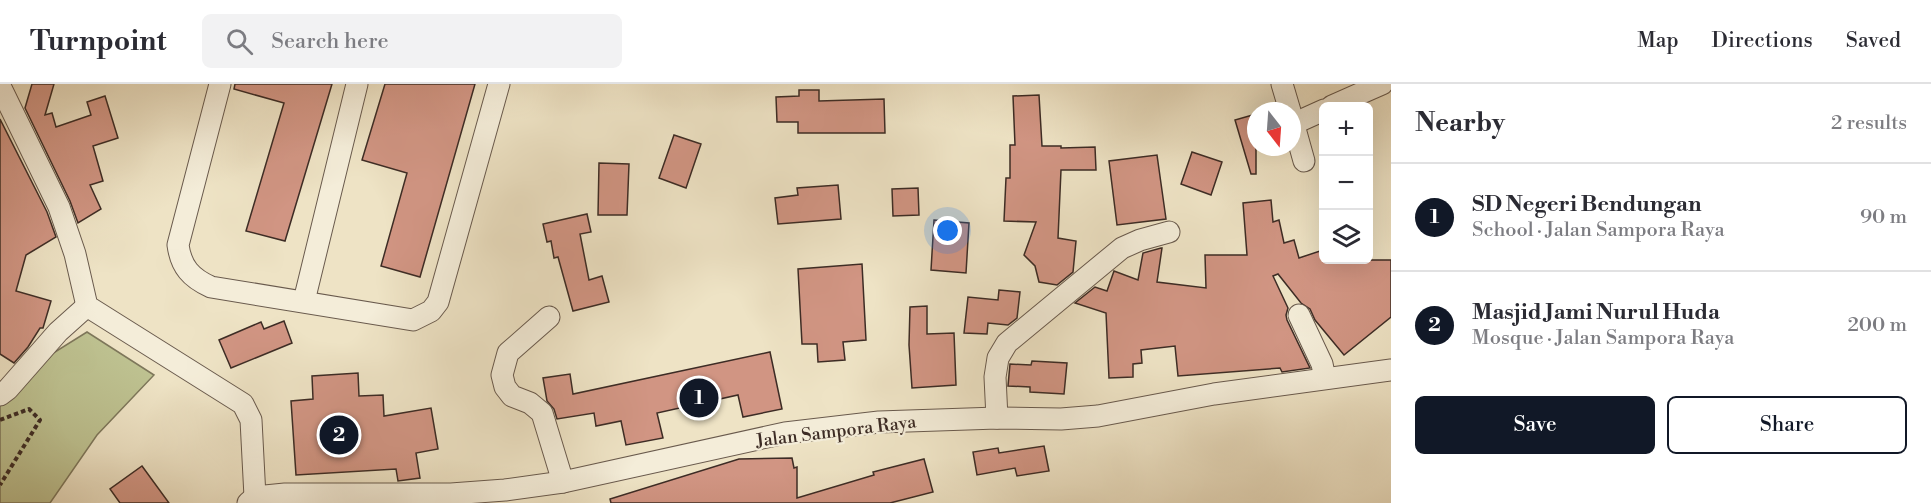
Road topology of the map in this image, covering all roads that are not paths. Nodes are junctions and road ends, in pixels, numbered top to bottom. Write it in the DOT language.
graph roads {
  1 [pos="220,84"];
  2 [pos="357,84"];
  3 [pos="499,84"];
  4 [pos="1282,84"];
  5 [pos="1382,84"];
  6 [pos="0,86"];
  7 [pos="1287,102"];
  8 [pos="1341,102"];
  9 [pos="1319,111"];
  10 [pos="1301,116"];
  11 [pos="1301,150"];
  12 [pos="1304,161"];
  13 [pos="1169,232"];
  14 [pos="304,301"];
  15 [pos="87,306"];
  16 [pos="1299,315"];
  17 [pos="549,317"];
  18 [pos="1391,370"];
  19 [pos="1325,378"];
  20 [pos="0,395"];
  21 [pos="997,418"];
  22 [pos="563,482"];
  23 [pos="251,500"];
  1 -- 14 [label="street"];
  2 -- 14 [label="street"];
  3 -- 14 [label="street"];
  4 -- 7 [label="street"];
  5 -- 8 [label="street"];
  6 -- 15 [label="street"];
  9 -- 10 [label="street"];
  11 -- 12 [label="street"];
  13 -- 21 [label="street"];
  15 -- 20 [label="street"];
  15 -- 23 [label="street"];
  16 -- 19 [label="street"];
  17 -- 22 [label="street"];
  18 -- 19 [label="street, Jalan Sampora Raya"];
  19 -- 21 [label="street, Jalan Sampora Raya"];
  21 -- 22 [label="street, Jalan Sampora Raya"];
  22 -- 23 [label="street, Jalan Sampora Raya"];
}
